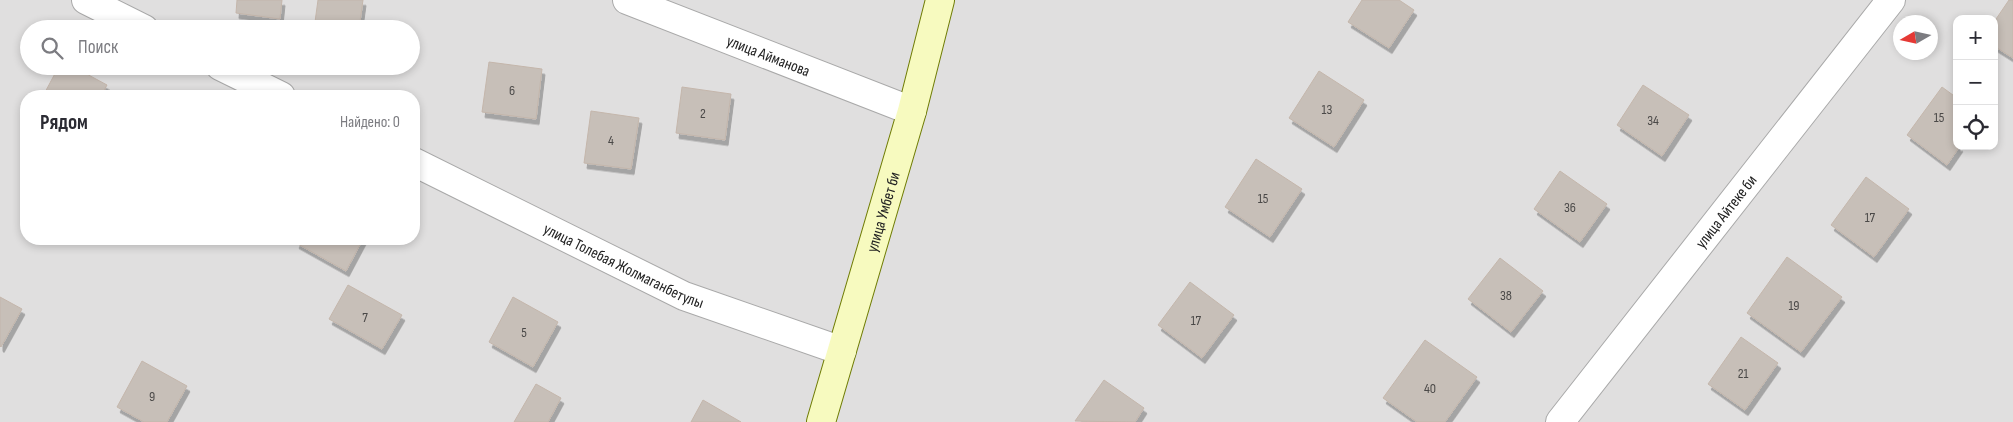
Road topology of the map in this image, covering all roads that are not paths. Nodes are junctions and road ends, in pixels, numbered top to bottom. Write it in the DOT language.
graph roads {
  1 [pos="86,0"];
  2 [pos="627,0"];
  3 [pos="940,0"];
  4 [pos="1891,0"];
  5 [pos="126,20"];
  6 [pos="238,75"];
  7 [pos="268,90"];
  8 [pos="912,111"];
  9 [pos="420,165"];
  10 [pos="842,351"];
  11 [pos="821,422"];
  12 [pos="1560,422"];
  1 -- 5 [label="street"];
  2 -- 8 [label="street, улица Айманова"];
  3 -- 8 [label="street, улица Умбет би"];
  4 -- 12 [label="street, улица Айтеке би"];
  6 -- 7 [label="street"];
  8 -- 10 [label="street, улица Умбет би"];
  9 -- 10 [label="street, улица Толебая Жолмаганбетулы"];
  10 -- 11 [label="street, улица Умбет би"];
}
